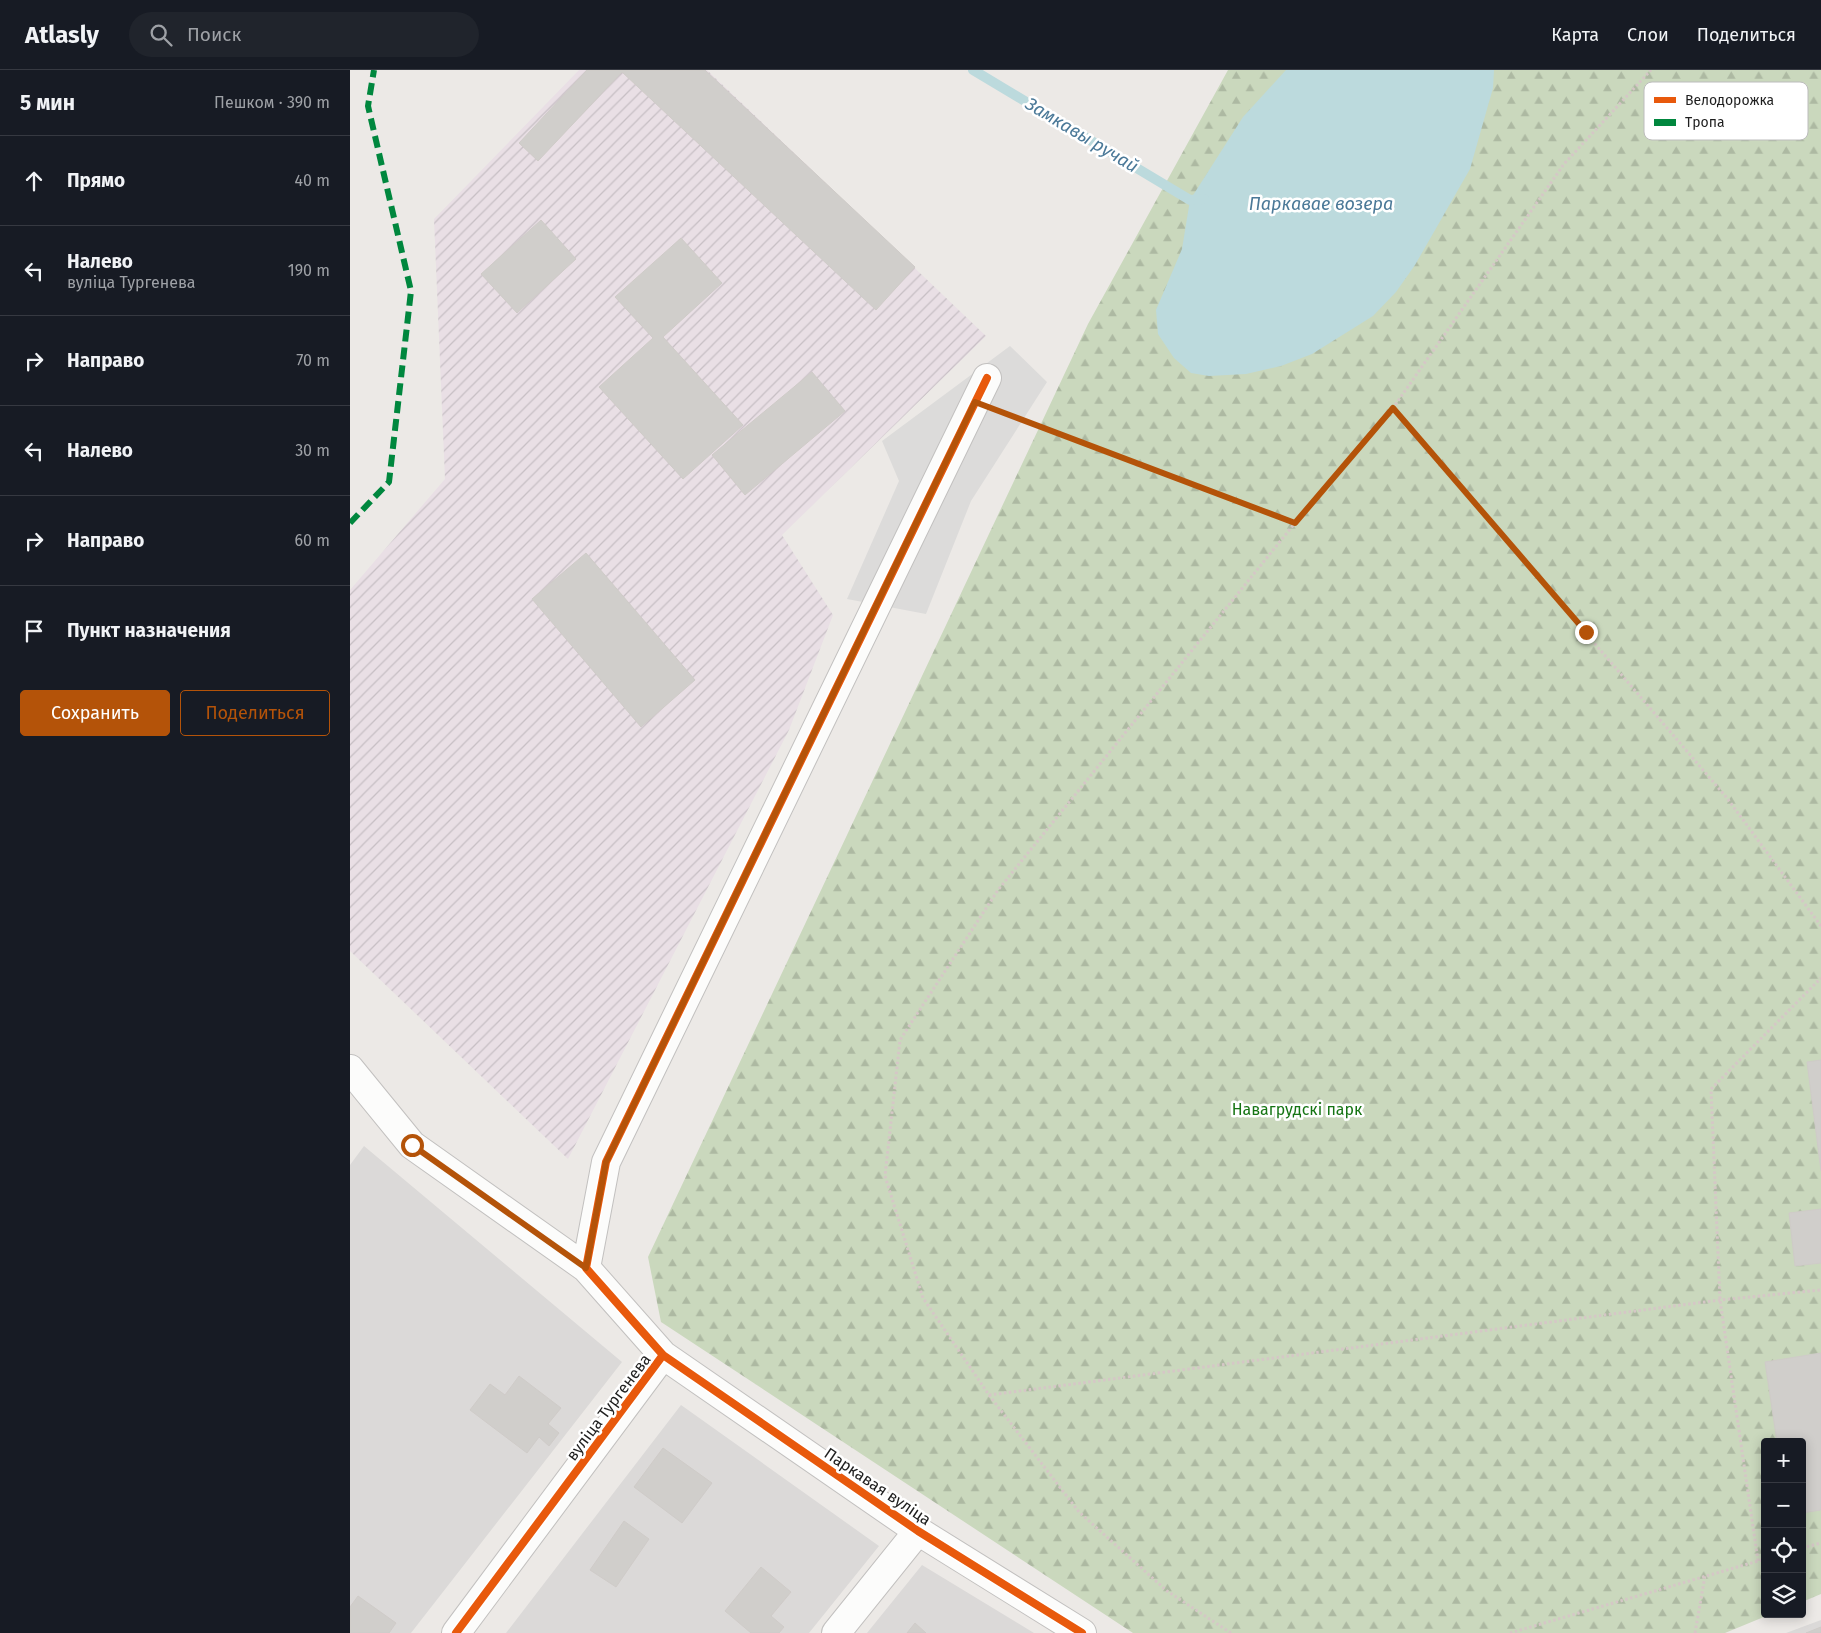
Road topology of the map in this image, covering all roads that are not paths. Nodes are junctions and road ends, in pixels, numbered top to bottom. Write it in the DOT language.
graph roads {
  1 [pos="987,378"];
  2 [pos="350,1070"];
  3 [pos="586,1268"];
  4 [pos="663,1355"];
  5 [pos="918,1531"];
  6 [pos="456,1633"];
  7 [pos="836,1633"];
  8 [pos="1082,1633"];
  1 -- 3 [label="street"];
  2 -- 3 [label="street, вуліца Тургенева"];
  3 -- 4 [label="street, вуліца Тургенева"];
  4 -- 5 [label="street, Паркавая вуліца"];
  4 -- 6 [label="street, вуліца Тургенева"];
  5 -- 7 [label="street"];
  5 -- 8 [label="street, Паркавая вуліца"];
}
